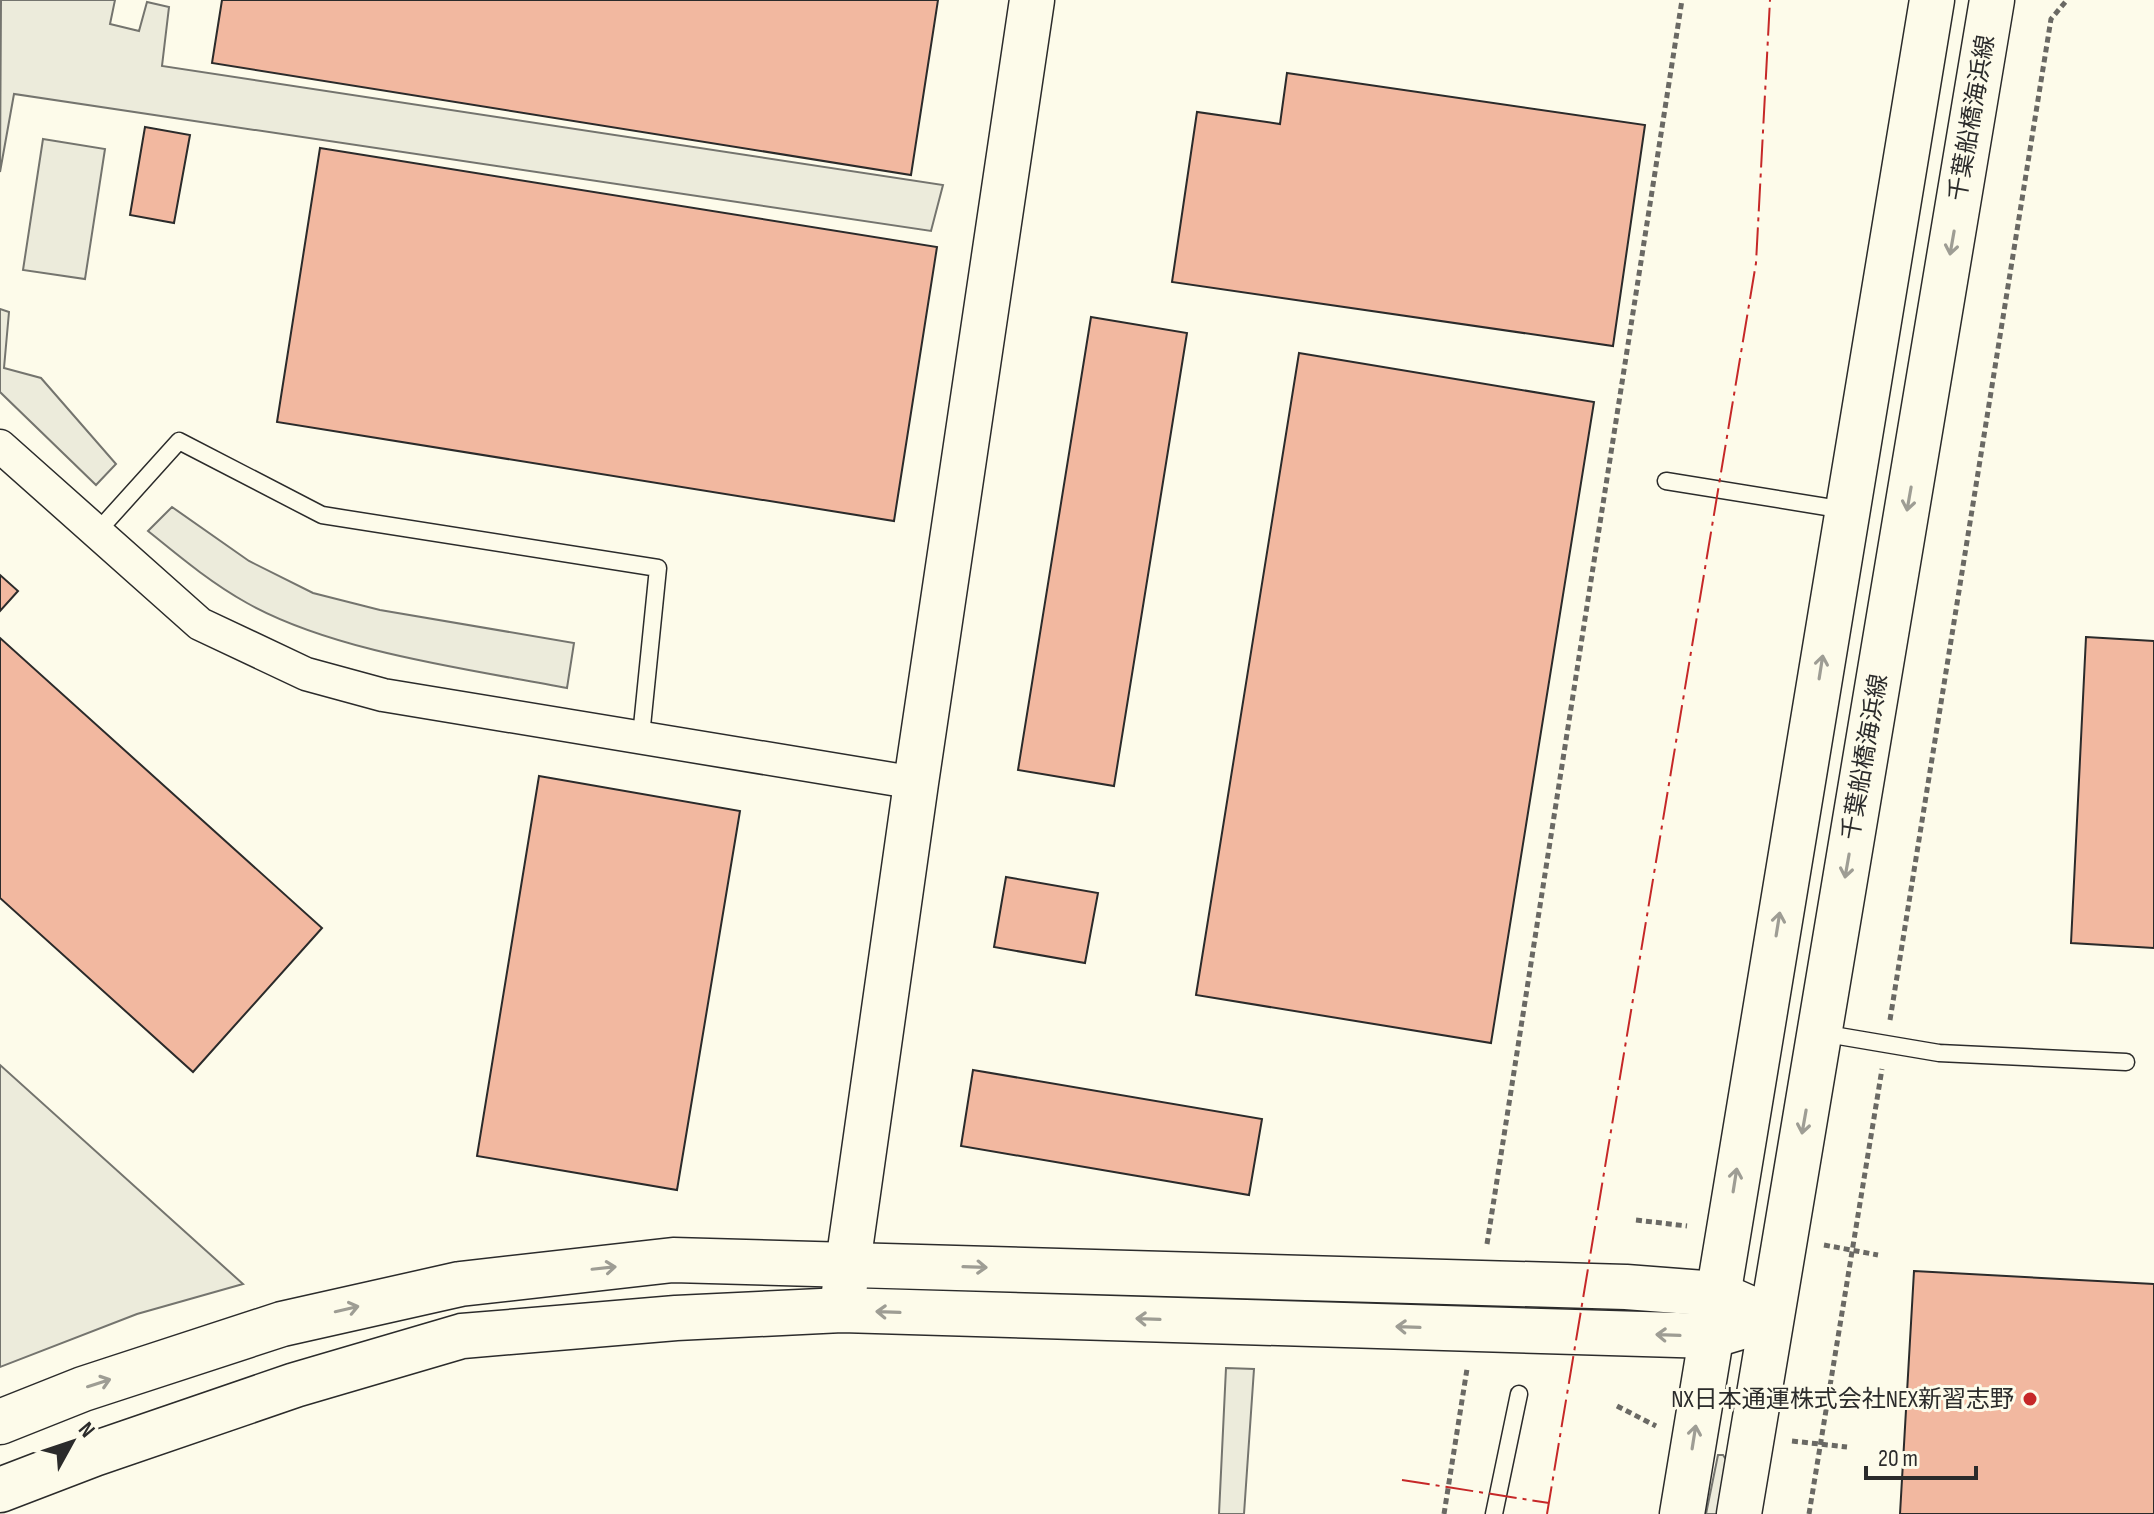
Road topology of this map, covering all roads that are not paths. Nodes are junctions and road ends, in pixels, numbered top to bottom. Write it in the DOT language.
graph roads {
  1 [pos="1032,0"];
  2 [pos="1932,0"];
  3 [pos="1992,0"];
  4 [pos="0,446"];
  5 [pos="1666,481"];
  6 [pos="1847,511"];
  7 [pos="97,532"];
  8 [pos="641,736"];
  9 [pos="916,783"];
  10 [pos="1819,1033"];
  11 [pos="2126,1062"];
  12 [pos="848,1263"];
  13 [pos="1717,1294"];
  14 [pos="842,1310"];
  15 [pos="1771,1318"];
  16 [pos="1711,1336"];
  17 [pos="1519,1394"];
  18 [pos="0,1422"];
  19 [pos="0,1490"];
  20 [pos="1494,1514"];
  21 [pos="1682,1514"];
  22 [pos="1739,1514"];
  1 -- 9 [label="street"];
  2 -- 6 [label="street"];
  3 -- 10 [label="street, 千葉船橋海浜線, one-way"];
  4 -- 7 [label="street"];
  5 -- 6 [label="lane"];
  13 -- 6 [label="street, one-way"];
  7 -- 8 [label="street"];
  7 -- 8 [label="lane"];
  8 -- 9 [label="street"];
  9 -- 12 [label="street"];
  10 -- 11 [label="lane"];
  10 -- 15 [label="street, 千葉船橋海浜線, one-way"];
  12 -- 13 [label="street, one-way"];
  12 -- 14 [label="street"];
  18 -- 12 [label="street, one-way"];
  13 -- 15 [label="street"];
  13 -- 16 [label="street"];
  16 -- 14 [label="street, one-way"];
  14 -- 19 [label="street"];
  15 -- 16 [label="street"];
  15 -- 22 [label="street, 千葉船橋海浜線"];
  21 -- 16 [label="street, one-way"];
  17 -- 20 [label="lane"];
}
